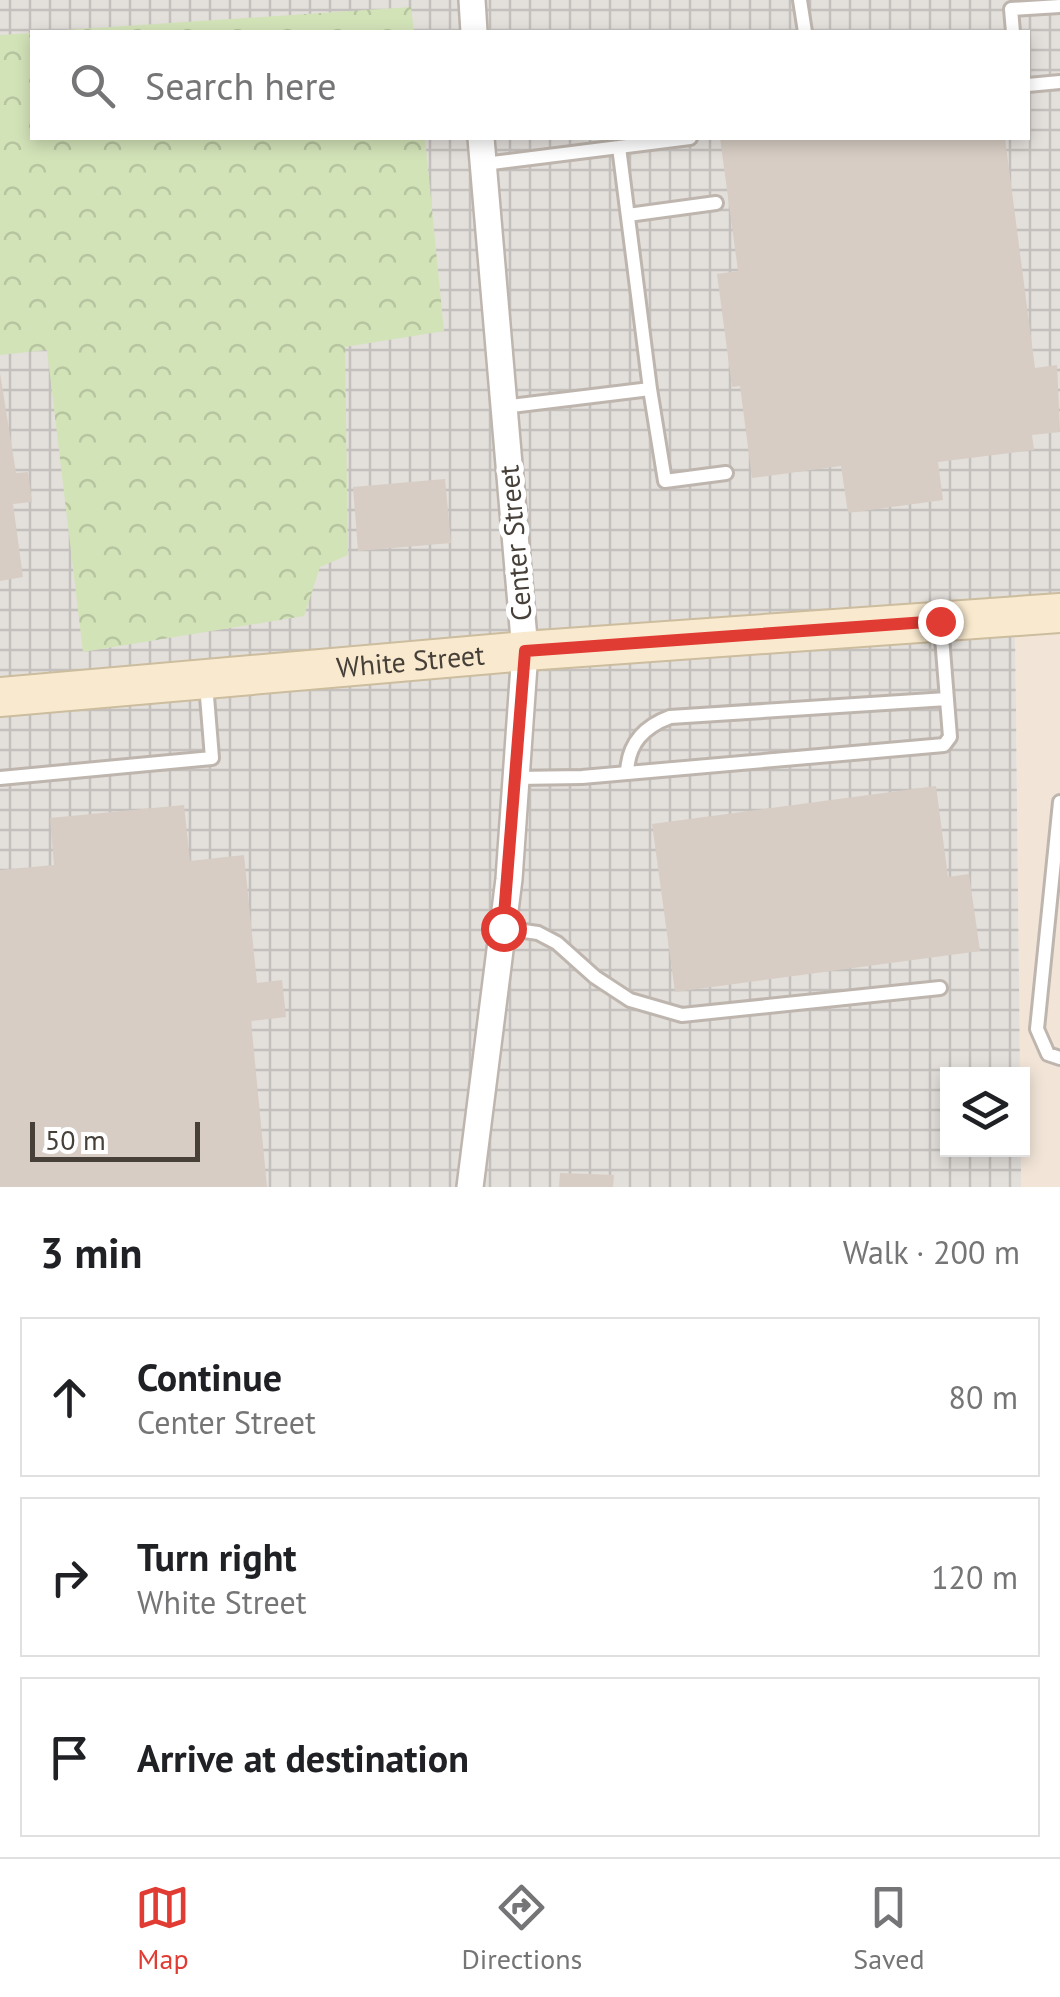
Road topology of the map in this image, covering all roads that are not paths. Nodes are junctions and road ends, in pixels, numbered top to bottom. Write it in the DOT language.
graph roads {
  1 [pos="472,0"];
  2 [pos="800,0"];
  3 [pos="1060,6"];
  4 [pos="474,30"];
  5 [pos="805,30"];
  6 [pos="1012,30"];
  7 [pos="1060,82"];
  8 [pos="1030,85"];
  9 [pos="482,140"];
  10 [pos="674,140"];
  11 [pos="619,147"];
  12 [pos="484,164"];
  13 [pos="716,203"];
  14 [pos="628,214"];
  15 [pos="650,389"];
  16 [pos="503,406"];
  17 [pos="726,473"];
  18 [pos="1060,613"];
  19 [pos="940,621"];
  20 [pos="525,651"];
  21 [pos="206,679"];
  22 [pos="0,697"];
  23 [pos="947,700"];
  24 [pos="627,773"];
  25 [pos="0,778"];
  26 [pos="516,778"];
  27 [pos="1060,802"];
  28 [pos="503,928"];
  29 [pos="940,988"];
  30 [pos="1060,1058"];
  31 [pos="470,1187"];
  1 -- 4 [label="street"];
  2 -- 5 [label="lane"];
  3 -- 6 [label="lane"];
  7 -- 8 [label="lane"];
  9 -- 12 [label="street, Center Street"];
  10 -- 11 [label="lane"];
  11 -- 12 [label="lane"];
  11 -- 14 [label="lane"];
  12 -- 16 [label="street, Center Street"];
  13 -- 14 [label="lane"];
  14 -- 15 [label="lane"];
  15 -- 16 [label="lane"];
  15 -- 17 [label="lane"];
  16 -- 20 [label="street, Center Street"];
  18 -- 19 [label="street, White Street"];
  19 -- 20 [label="street, White Street"];
  19 -- 23 [label="lane"];
  20 -- 21 [label="street, White Street"];
  20 -- 26 [label="street, Center Street"];
  21 -- 22 [label="street, White Street"];
  21 -- 25 [label="lane"];
  23 -- 24 [label="lane"];
  23 -- 24 [label="lane"];
  24 -- 26 [label="lane"];
  26 -- 28 [label="street, Center Street"];
  27 -- 30 [label="lane"];
  28 -- 29 [label="lane"];
  28 -- 31 [label="street, Center Street"];
}
